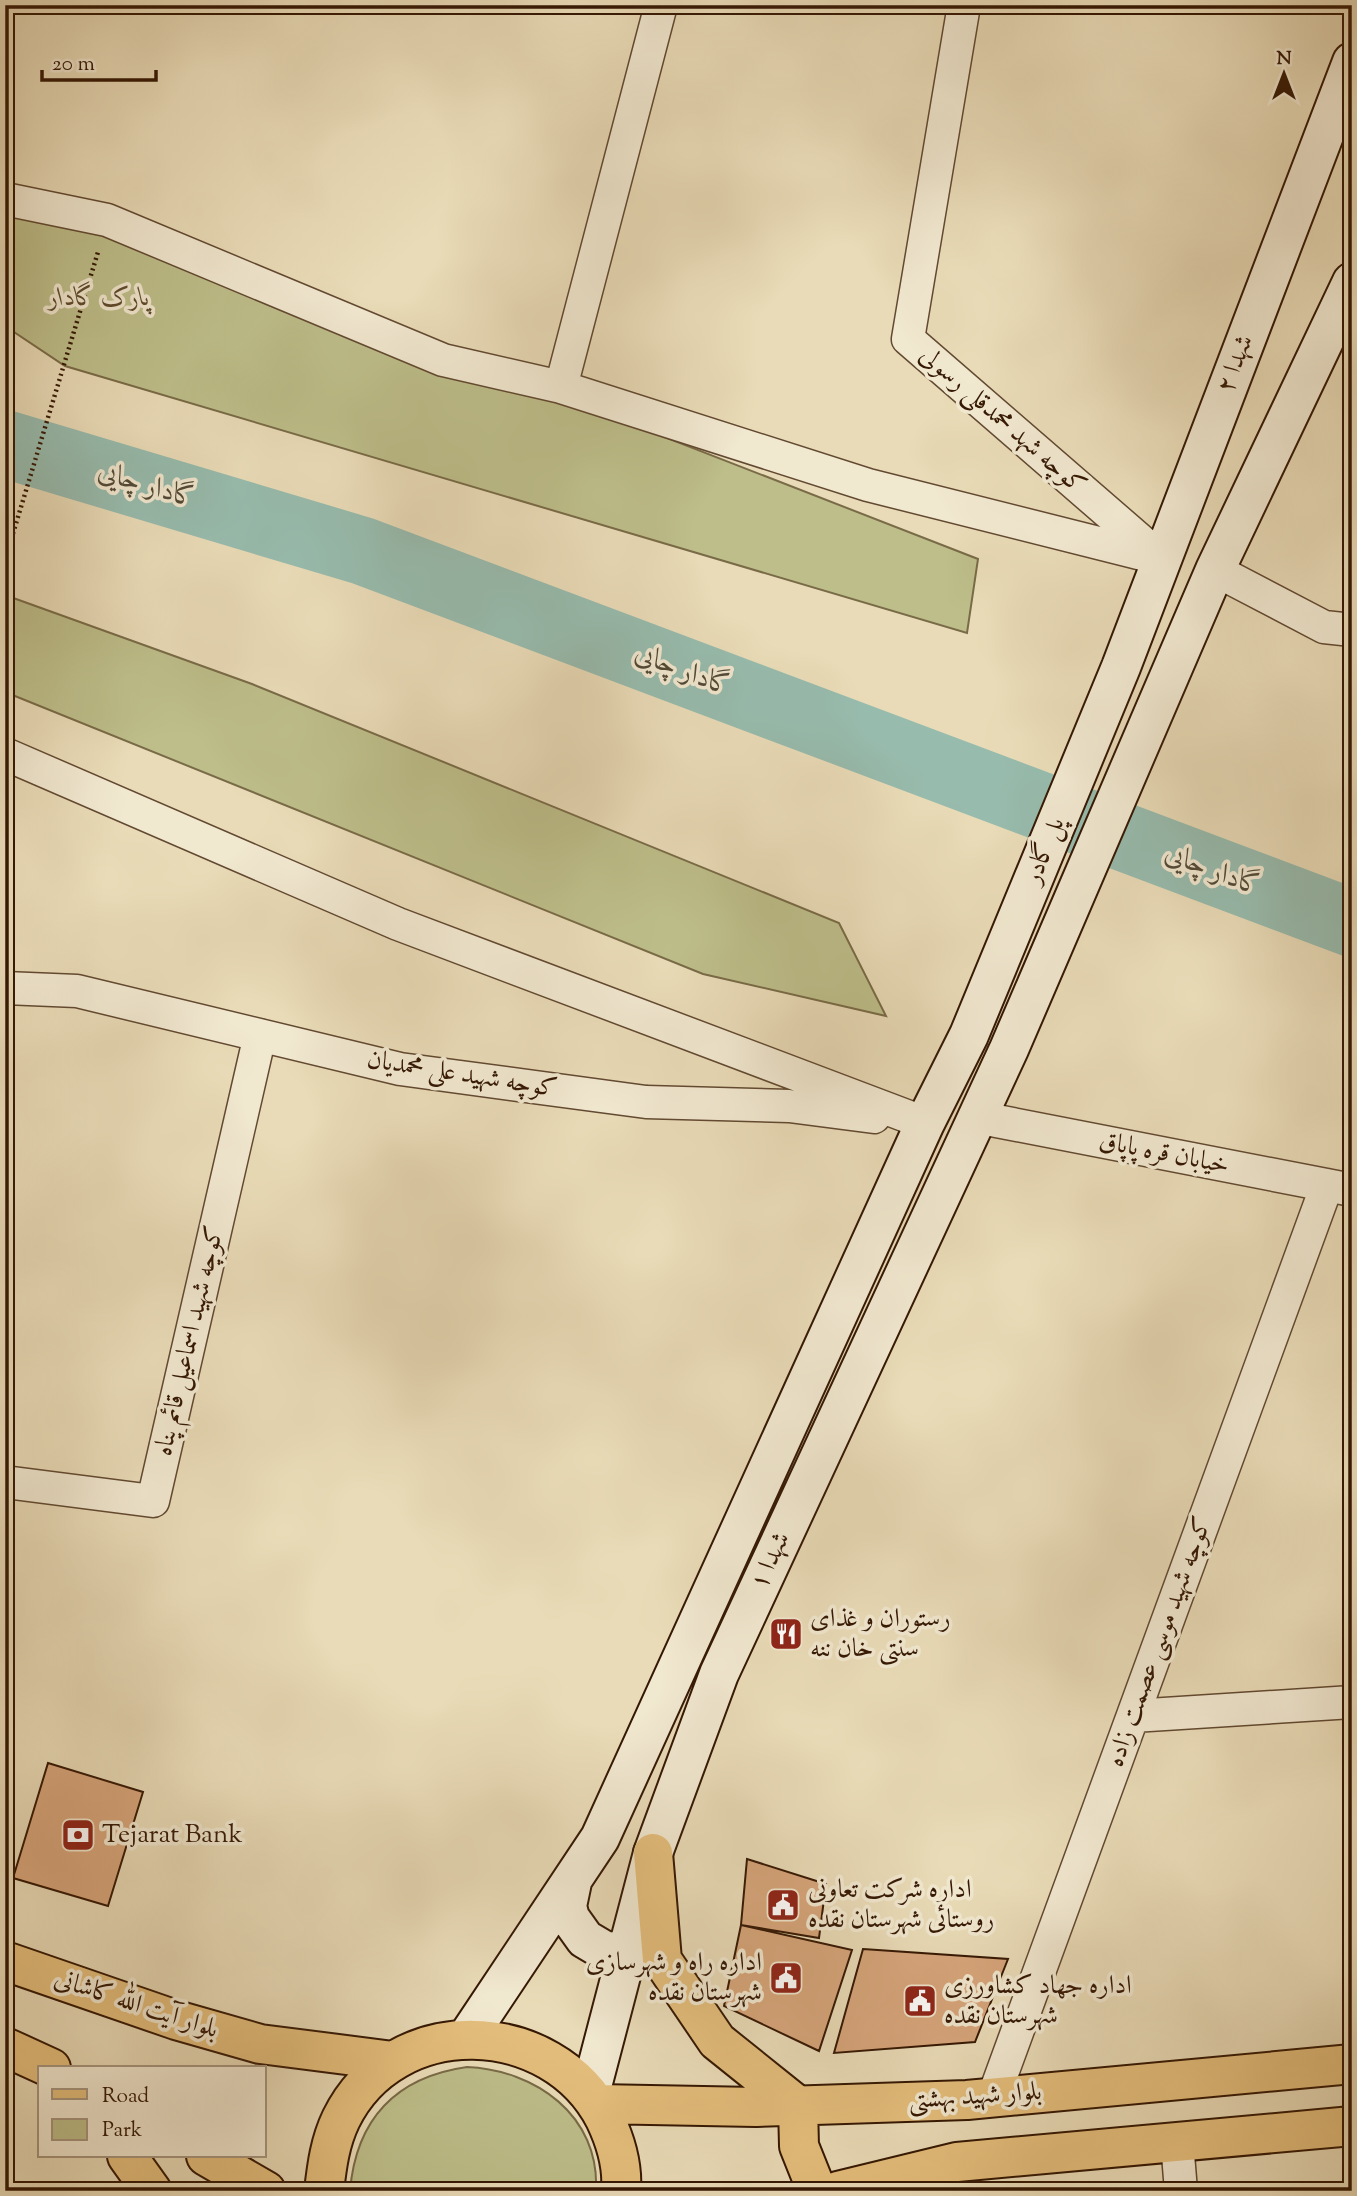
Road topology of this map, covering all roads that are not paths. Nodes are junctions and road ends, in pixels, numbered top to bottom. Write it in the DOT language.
graph roads {
  1 [pos="662,5"];
  2 [pos="964,5"];
  3 [pos="1352,62"];
  4 [pos="5,200"];
  5 [pos="1352,282"];
  6 [pos="561,387"];
  7 [pos="1162,559"];
  8 [pos="1215,570"];
  9 [pos="1352,630"];
  10 [pos="1121,667"];
  11 [pos="5,754"];
  12 [pos="5,988"];
  13 [pos="260,1035"];
  14 [pos="969,1035"];
  15 [pos="1009,1049"];
  16 [pos="976,1117"];
  17 [pos="925,1123"];
  18 [pos="1339,1188"];
  19 [pos="5,1482"];
  20 [pos="1352,1703"];
  21 [pos="1133,1716"];
  22 [pos="653,1853"];
  23 [pos="572,1882"];
  24 [pos="630,1949"];
  25 [pos="5,1961"];
  26 [pos="466,2039"];
  27 [pos="5,2047"];
  28 [pos="394,2061"];
  29 [pos="1352,2064"];
  30 [pos="46,2066"];
  31 [pos="993,2098"];
  32 [pos="593,2099"];
  33 [pos="798,2106"];
  34 [pos="1352,2126"];
  35 [pos="1177,2142"];
  36 [pos="128,2158"];
  37 [pos="209,2158"];
  38 [pos="152,2191"];
  39 [pos="266,2191"];
  40 [pos="324,2191"];
  41 [pos="621,2191"];
  42 [pos="817,2191"];
  43 [pos="838,2191"];
  44 [pos="1181,2191"];
  1 -- 6 [label="street"];
  2 -- 7 [label="street, کوچه شهد محمدقلی رسولی"];
  3 -- 7 [label="main road, شهدا ۲"];
  4 -- 6 [label="street"];
  5 -- 8 [label="main road"];
  6 -- 7 [label="street"];
  7 -- 10 [label="main road, شهدا ۲"];
  8 -- 9 [label="street"];
  8 -- 15 [label="main road, پل گادر"];
  10 -- 14 [label="main road, پل گادر"];
  11 -- 17 [label="street"];
  12 -- 13 [label="street, کوچه شهید علی محمدیان"];
  13 -- 17 [label="street, کوچه شهید علی محمدیان"];
  13 -- 19 [label="street, کوچه شهید اسماعیل قائم پناه"];
  14 -- 17 [label="main road, شهدا ۱"];
  15 -- 16 [label="main road, شهدا ۱"];
  16 -- 18 [label="street, خیابان قره پاپاق"];
  16 -- 22 [label="main road, شهدا ۱"];
  17 -- 23 [label="main road, شهدا ۱"];
  18 -- 21 [label="street, کوچه شهید موسی عصمت زاده"];
  20 -- 21 [label="street"];
  21 -- 31 [label="street, کوچه شهید موسی عصمت زاده"];
  22 -- 24 [label="main road, شهدا ۱"];
  22 -- 33 [label="main road"];
  23 -- 24 [label="main road"];
  23 -- 26 [label="main road, شهدا ۱"];
  24 -- 32 [label="main road, شهدا ۱"];
  25 -- 28 [label="main road, بلوار آیت الله کاشانی"];
  26 -- 28 [label="main road"];
  26 -- 32 [label="main road"];
  27 -- 30 [label="main road"];
  28 -- 40 [label="main road"];
  29 -- 31 [label="main road, بلوار شهید بهشتی"];
  31 -- 33 [label="main road, بلوار شهید بهشتی"];
  32 -- 33 [label="main road, بلوار شهید بهشتی"];
  32 -- 41 [label="main road"];
  33 -- 42 [label="main road"];
  34 -- 35 [label="main road"];
  35 -- 43 [label="main road"];
  35 -- 44 [label="street"];
  36 -- 38 [label="main road"];
  37 -- 39 [label="main road"];
}
